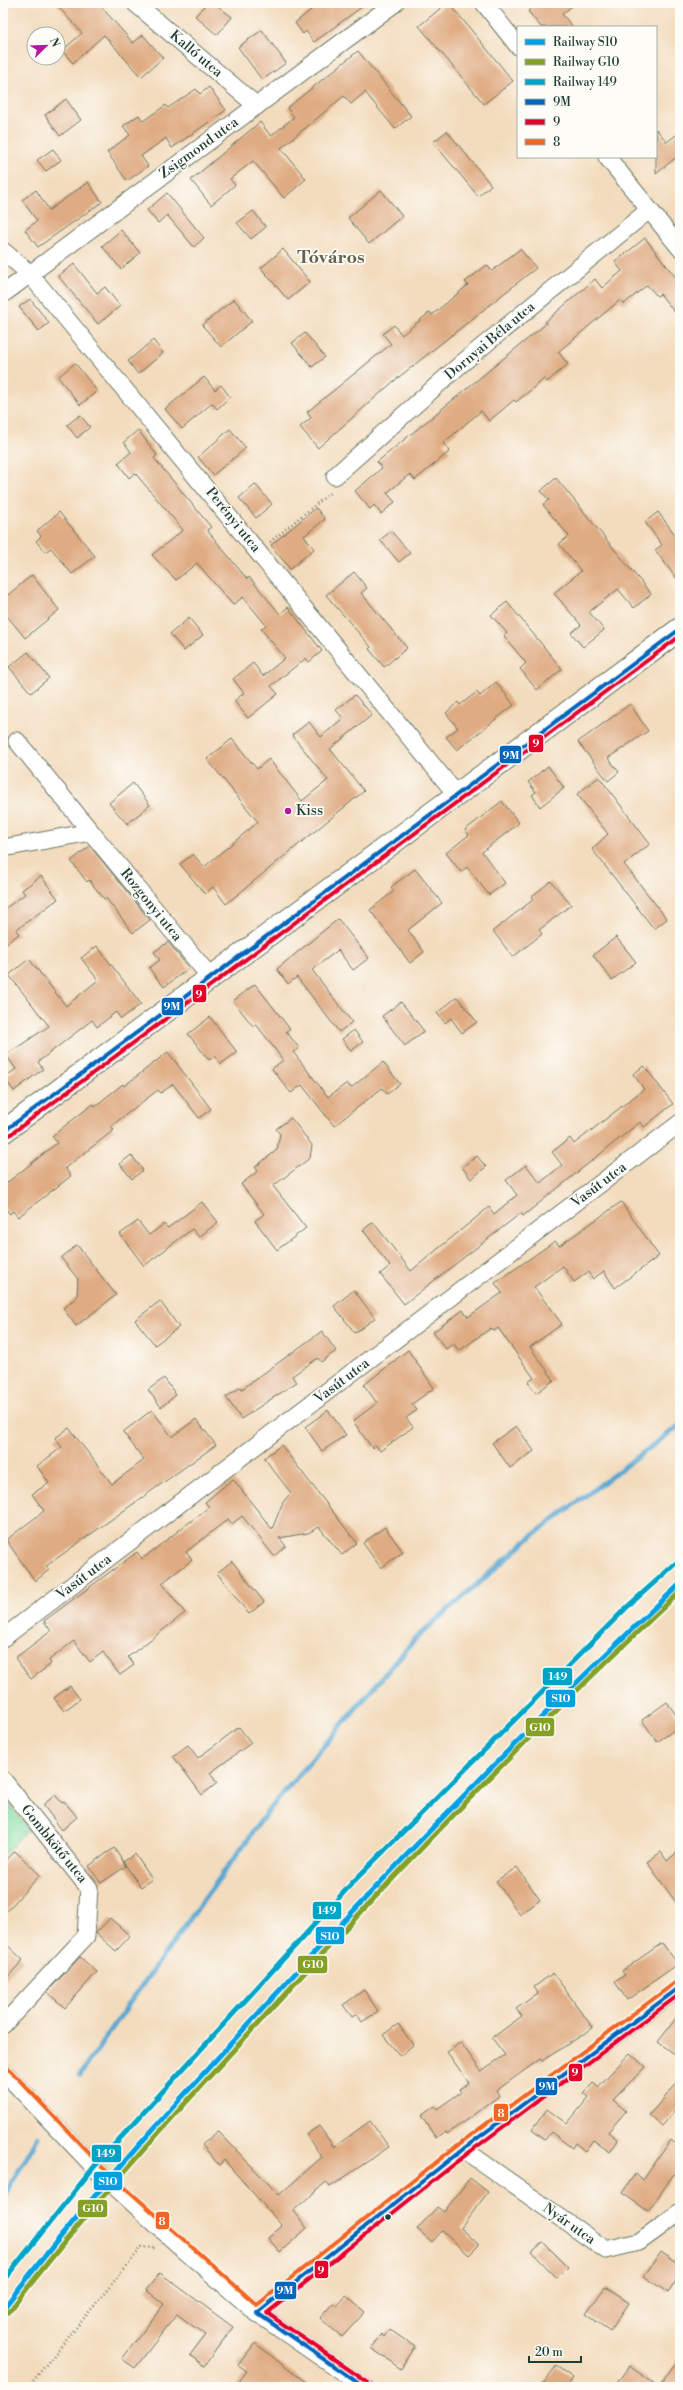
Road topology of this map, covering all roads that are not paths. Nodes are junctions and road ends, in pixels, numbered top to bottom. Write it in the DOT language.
graph roads {
  1 [pos="135,3"];
  2 [pos="395,3"];
  3 [pos="484,3"];
  4 [pos="517,45"];
  5 [pos="257,106"];
  6 [pos="608,158"];
  7 [pos="649,210"];
  8 [pos="680,248"];
  9 [pos="3,251"];
  10 [pos="29,273"];
  11 [pos="3,294"];
  12 [pos="335,476"];
  13 [pos="680,629"];
  14 [pos="17,741"];
  15 [pos="457,795"];
  16 [pos="92,832"];
  17 [pos="3,848"];
  18 [pos="211,978"];
  19 [pos="680,1123"];
  20 [pos="3,1132"];
  21 [pos="3,1638"];
  22 [pos="3,1780"];
  23 [pos="680,1987"];
  24 [pos="3,2025"];
  25 [pos="3,2071"];
  26 [pos="463,2149"];
  27 [pos="680,2212"];
  28 [pos="257,2313"];
  29 [pos="364,2387"];
  1 -- 5 [label="street, Kalló utca"];
  2 -- 5 [label="street, Zsigmond utca"];
  3 -- 4 [label="street"];
  5 -- 10 [label="street, Zsigmond utca"];
  6 -- 7 [label="street"];
  7 -- 8 [label="street"];
  7 -- 12 [label="street, Dornyai Béla utca"];
  9 -- 10 [label="street, Perényi utca"];
  10 -- 11 [label="street, Zsigmond utca"];
  10 -- 15 [label="street, Perényi utca"];
  13 -- 15 [label="main road"];
  14 -- 16 [label="street, Rozgonyi utca"];
  15 -- 18 [label="main road"];
  16 -- 17 [label="street"];
  16 -- 18 [label="street, Rozgonyi utca"];
  18 -- 20 [label="main road"];
  19 -- 21 [label="street, Vasút utca"];
  22 -- 24 [label="street, Gombkötő utca"];
  23 -- 26 [label="street"];
  25 -- 28 [label="street"];
  26 -- 27 [label="street, Nyár utca"];
  26 -- 28 [label="street"];
  28 -- 29 [label="street"];
}
